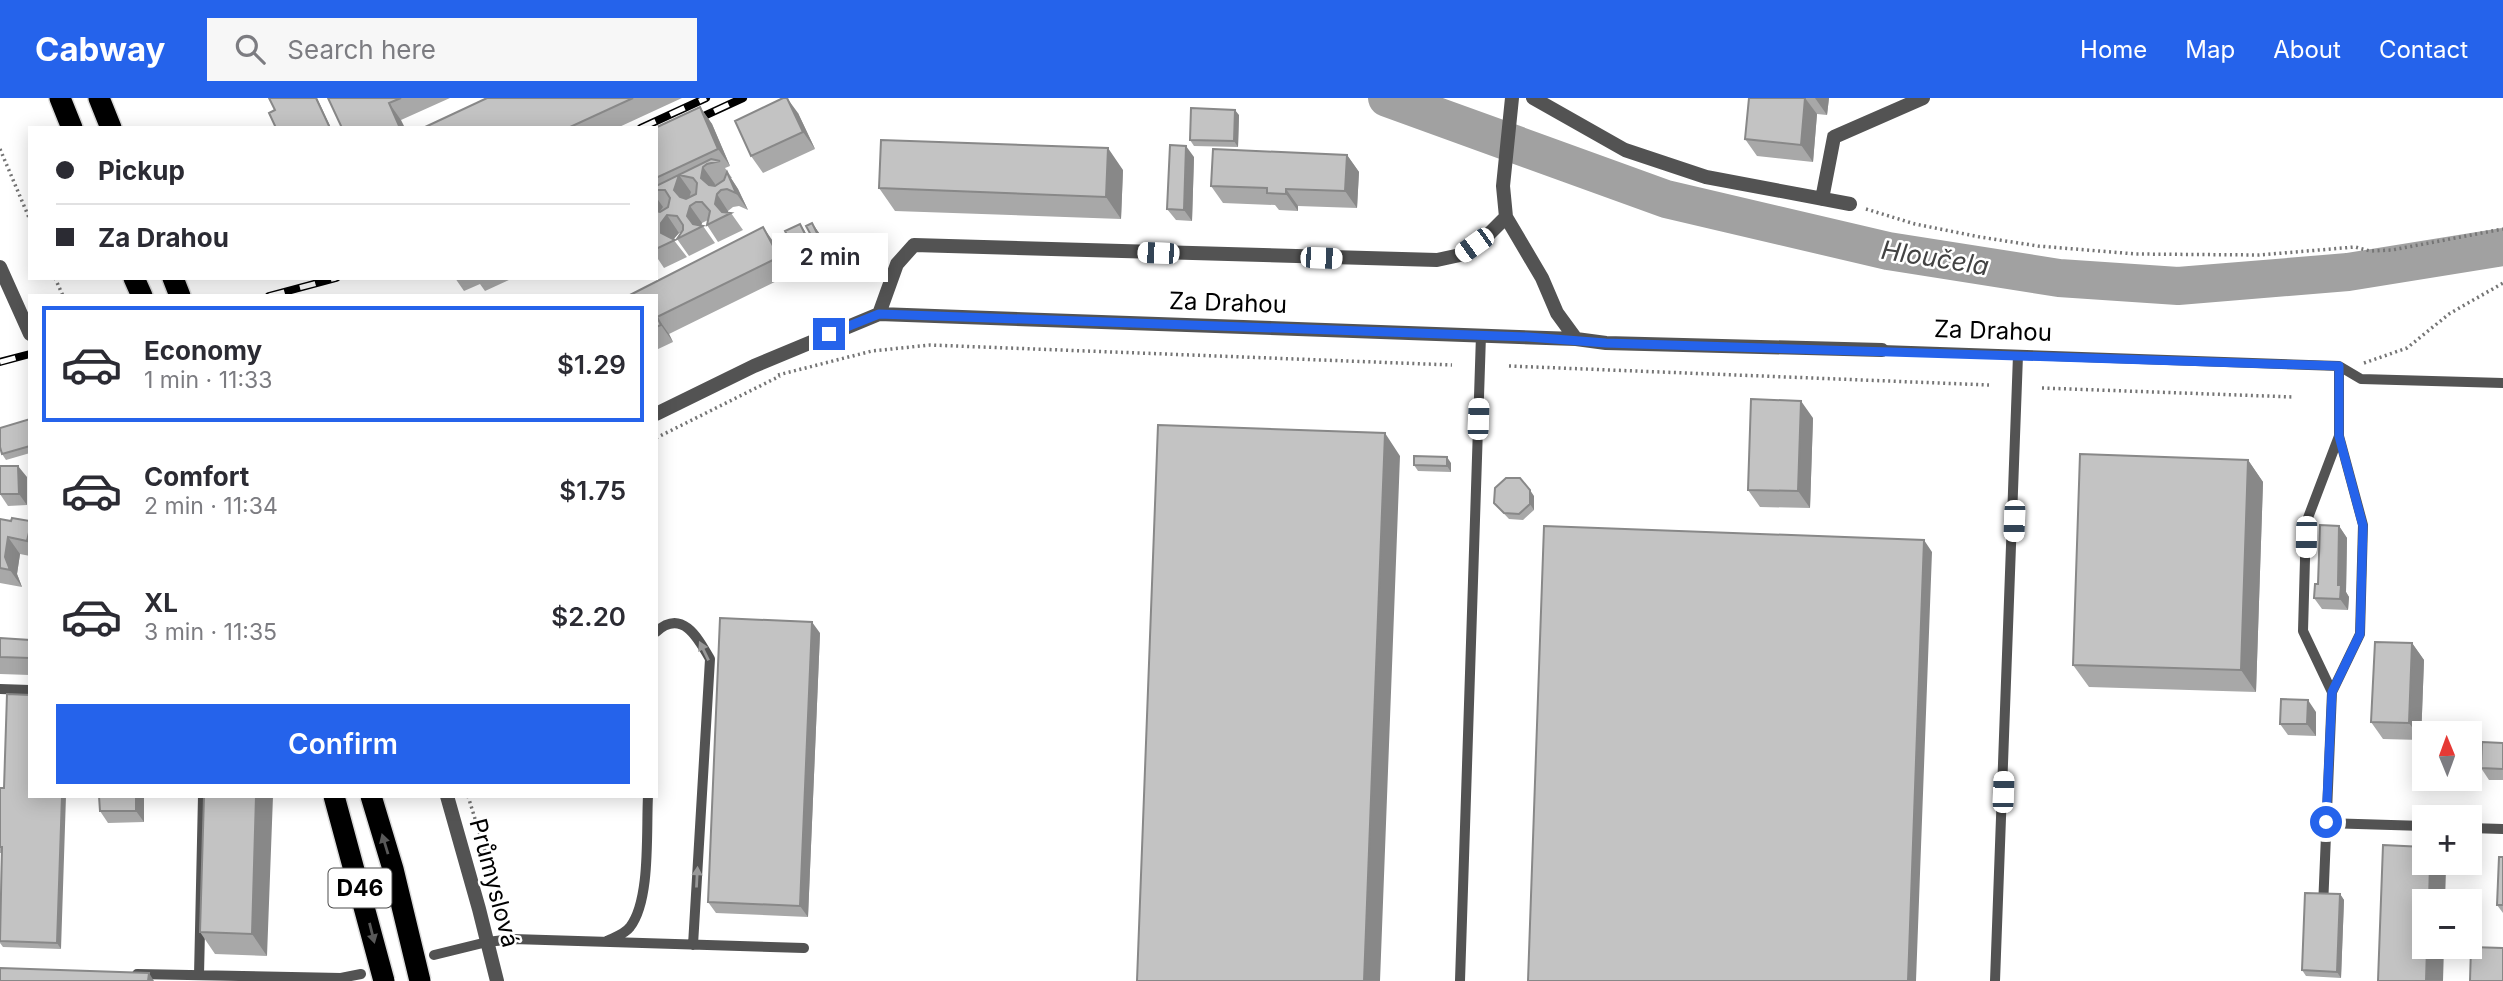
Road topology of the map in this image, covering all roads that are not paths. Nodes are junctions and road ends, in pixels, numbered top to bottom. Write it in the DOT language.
graph roads {
  1 [pos="60,98"];
  2 [pos="99,98"];
  3 [pos="1512,98"];
  4 [pos="1533,98"];
  5 [pos="1923,98"];
  6 [pos="71,126"];
  7 [pos="110,126"];
  8 [pos="1822,199"];
  9 [pos="1850,204"];
  10 [pos="1506,218"];
  11 [pos="0,267"];
  12 [pos="879,314"];
  13 [pos="28,330"];
  14 [pos="1481,335"];
  15 [pos="1576,339"];
  16 [pos="1882,350"];
  17 [pos="2018,355"];
  18 [pos="2339,366"];
  19 [pos="2503,383"];
  20 [pos="658,413"];
  21 [pos="2339,436"];
  22 [pos="658,630"];
  23 [pos="0,689"];
  24 [pos="28,690"];
  25 [pos="2332,692"];
  26 [pos="202,798"];
  27 [pos="335,798"];
  28 [pos="372,798"];
  29 [pos="448,798"];
  30 [pos="648,798"];
  31 [pos="2326,822"];
  32 [pos="2412,826"];
  33 [pos="2482,828"];
  34 [pos="2503,829"];
  35 [pos="2322,925"];
  36 [pos="487,942"];
  37 [pos="606,942"];
  38 [pos="694,945"];
  39 [pos="804,948"];
  40 [pos="434,955"];
  41 [pos="119,974"];
  42 [pos="361,974"];
  43 [pos="199,975"];
  44 [pos="282,979"];
  45 [pos="384,981"];
  46 [pos="421,981"];
  47 [pos="497,981"];
  48 [pos="1460,981"];
  49 [pos="1996,981"];
  1 -- 6 [label="highway"];
  2 -- 7 [label="highway"];
  3 -- 10 [label="street"];
  4 -- 8 [label="street"];
  5 -- 8 [label="street"];
  8 -- 9 [label="street"];
  10 -- 12 [label="street, Za Drahou"];
  10 -- 15 [label="street"];
  11 -- 13 [label="street"];
  12 -- 14 [label="street, Za Drahou"];
  12 -- 20 [label="street, Za Drahou"];
  14 -- 15 [label="street, Za Drahou"];
  14 -- 48 [label="lane"];
  15 -- 16 [label="street, Za Drahou"];
  16 -- 17 [label="lane, Za Drahou"];
  17 -- 18 [label="lane, Za Drahou"];
  17 -- 49 [label="lane"];
  18 -- 19 [label="lane"];
  18 -- 21 [label="lane"];
  21 -- 25 [label="lane"];
  21 -- 25 [label="lane"];
  38 -- 22 [label="lane, one-way"];
  23 -- 24 [label="lane"];
  25 -- 31 [label="lane"];
  26 -- 43 [label="lane"];
  27 -- 45 [label="highway, D46, one-way, bridge"];
  46 -- 28 [label="highway, D46, one-way, bridge"];
  29 -- 36 [label="street, Průmyslová"];
  30 -- 37 [label="lane"];
  31 -- 32 [label="lane"];
  31 -- 35 [label="lane"];
  33 -- 34 [label="lane"];
  36 -- 37 [label="lane"];
  36 -- 40 [label="lane"];
  36 -- 47 [label="street, Průmyslová"];
  37 -- 38 [label="lane"];
  38 -- 39 [label="lane"];
  41 -- 43 [label="lane"];
  42 -- 44 [label="lane"];
  43 -- 44 [label="lane"];
}
